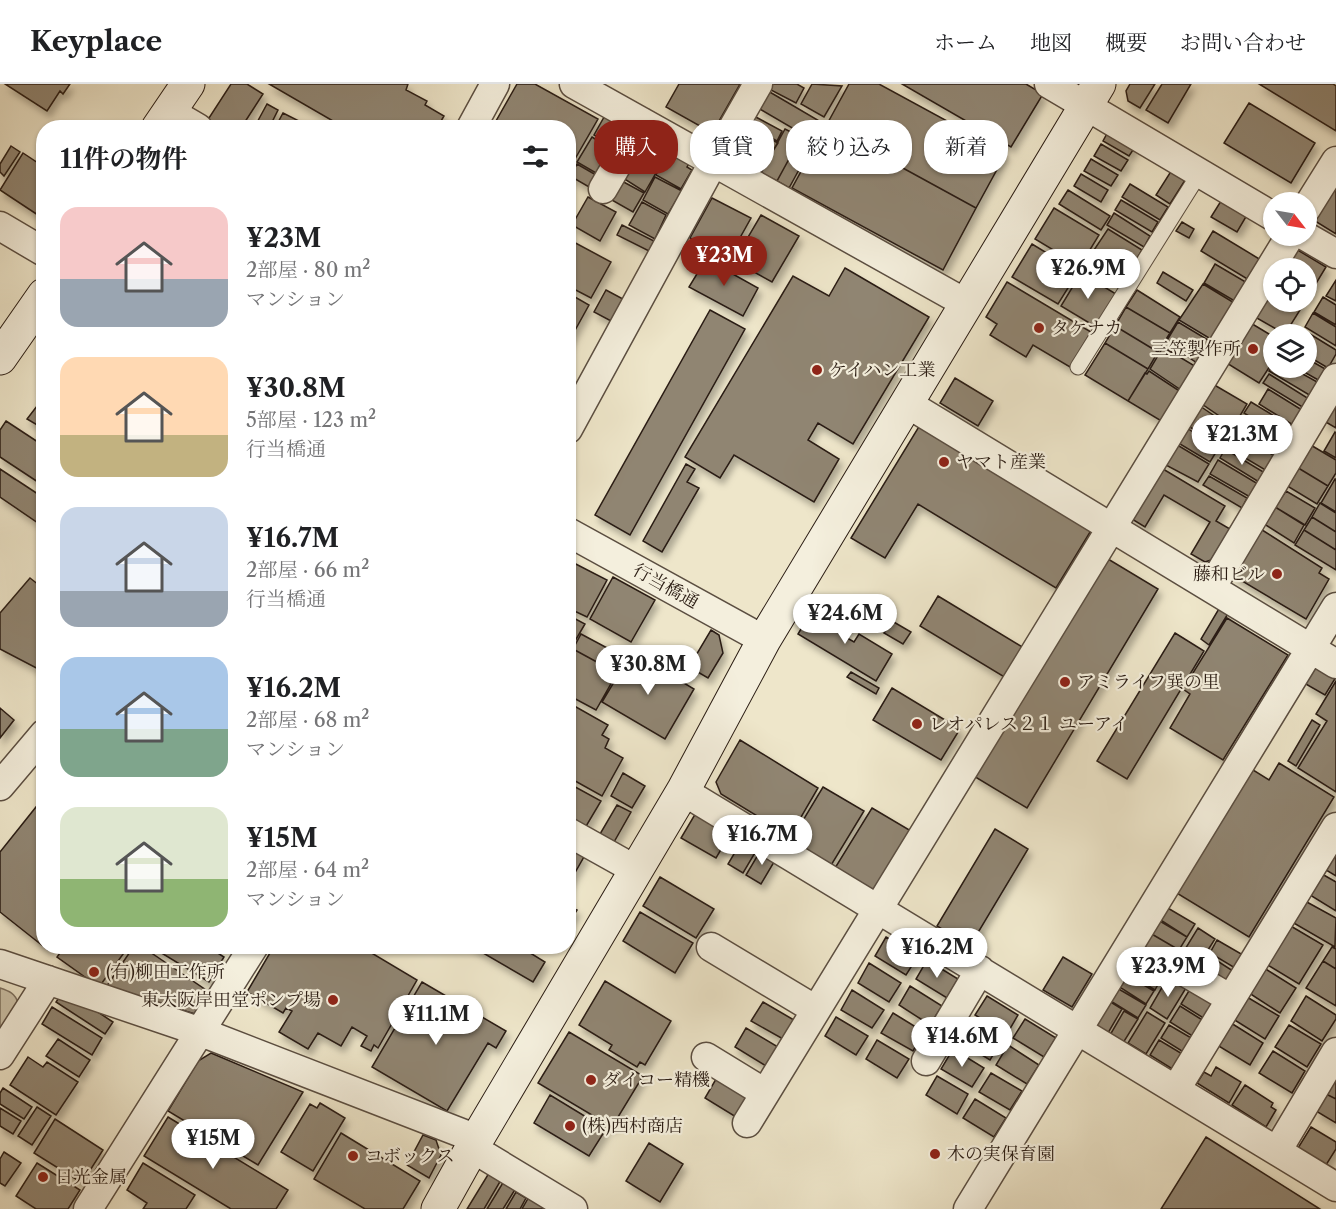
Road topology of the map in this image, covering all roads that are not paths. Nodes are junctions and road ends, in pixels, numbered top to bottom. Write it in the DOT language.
graph roads {
  1 [pos="188,84"];
  2 [pos="495,84"];
  3 [pos="574,84"];
  4 [pos="758,84"];
  5 [pos="1049,84"];
  6 [pos="1092,95"];
  7 [pos="164,119"];
  8 [pos="475,120"];
  9 [pos="638,120"];
  10 [pos="737,120"];
  11 [pos="1336,161"];
  12 [pos="612,174"];
  13 [pos="707,174"];
  14 [pos="737,174"];
  15 [pos="1199,174"];
  16 [pos="603,189"];
  17 [pos="1317,192"];
  18 [pos="1263,211"];
  19 [pos="0,226"];
  20 [pos="1317,243"];
  21 [pos="1284,246"];
  22 [pos="36,247"];
  23 [pos="1336,254"];
  24 [pos="967,304"];
  25 [pos="36,306"];
  26 [pos="0,358"];
  27 [pos="1078,367"];
  28 [pos="1336,378"];
  29 [pos="908,404"];
  30 [pos="576,414"];
  31 [pos="1112,527"];
  32 [pos="576,536"];
  33 [pos="1211,588"];
  34 [pos="1336,608"];
  35 [pos="765,640"];
  36 [pos="1310,649"];
  37 [pos="1336,664"];
  38 [pos="36,743"];
  39 [pos="0,786"];
  40 [pos="683,791"];
  41 [pos="1336,827"];
  42 [pos="576,836"];
  43 [pos="636,870"];
  44 [pos="878,908"];
  45 [pos="711,946"];
  46 [pos="249,954"];
  47 [pos="0,964"];
  48 [pos="1173,965"];
  49 [pos="980,970"];
  50 [pos="48,980"];
  51 [pos="1231,999"];
  52 [pos="816,1010"];
  53 [pos="1078,1029"];
  54 [pos="201,1032"];
  55 [pos="1336,1052"];
  56 [pos="0,1055"];
  57 [pos="706,1057"];
  58 [pos="926,1061"];
  59 [pos="1176,1089"];
  60 [pos="765,1093"];
  61 [pos="747,1123"];
  62 [pos="475,1144"];
  63 [pos="1276,1151"];
  64 [pos="1336,1187"];
  65 [pos="88,1209"];
  66 [pos="438,1209"];
  67 [pos="573,1209"];
  68 [pos="968,1209"];
  1 -- 7 [label="street"];
  2 -- 8 [label="street"];
  3 -- 9 [label="street"];
  4 -- 10 [label="street"];
  5 -- 6 [label="street"];
  6 -- 15 [label="street"];
  6 -- 24 [label="street"];
  11 -- 17 [label="street"];
  12 -- 16 [label="street"];
  13 -- 30 [label="street"];
  14 -- 24 [label="street"];
  15 -- 18 [label="street"];
  15 -- 27 [label="lane"];
  19 -- 22 [label="street"];
  20 -- 23 [label="street"];
  21 -- 31 [label="street"];
  24 -- 29 [label="street"];
  25 -- 26 [label="street"];
  28 -- 33 [label="street"];
  29 -- 31 [label="street"];
  29 -- 35 [label="street"];
  31 -- 33 [label="street"];
  31 -- 44 [label="street"];
  32 -- 35 [label="street, 行当橋通"];
  33 -- 36 [label="street"];
  34 -- 36 [label="street"];
  35 -- 40 [label="street"];
  36 -- 37 [label="street"];
  36 -- 53 [label="street"];
  38 -- 39 [label="street"];
  40 -- 43 [label="street"];
  40 -- 44 [label="street"];
  41 -- 51 [label="street"];
  42 -- 43 [label="street"];
  43 -- 62 [label="street"];
  44 -- 49 [label="street"];
  44 -- 52 [label="street"];
  45 -- 52 [label="street"];
  46 -- 54 [label="street"];
  47 -- 50 [label="street"];
  48 -- 51 [label="street"];
  49 -- 53 [label="street"];
  49 -- 58 [label="street"];
  50 -- 54 [label="street"];
  50 -- 56 [label="street"];
  51 -- 59 [label="street"];
  52 -- 60 [label="street"];
  53 -- 59 [label="street"];
  53 -- 68 [label="street"];
  54 -- 62 [label="street"];
  54 -- 65 [label="street"];
  55 -- 63 [label="street"];
  57 -- 60 [label="street"];
  59 -- 63 [label="street"];
  60 -- 61 [label="street"];
  62 -- 66 [label="street"];
  62 -- 67 [label="street"];
  63 -- 64 [label="street"];
}
